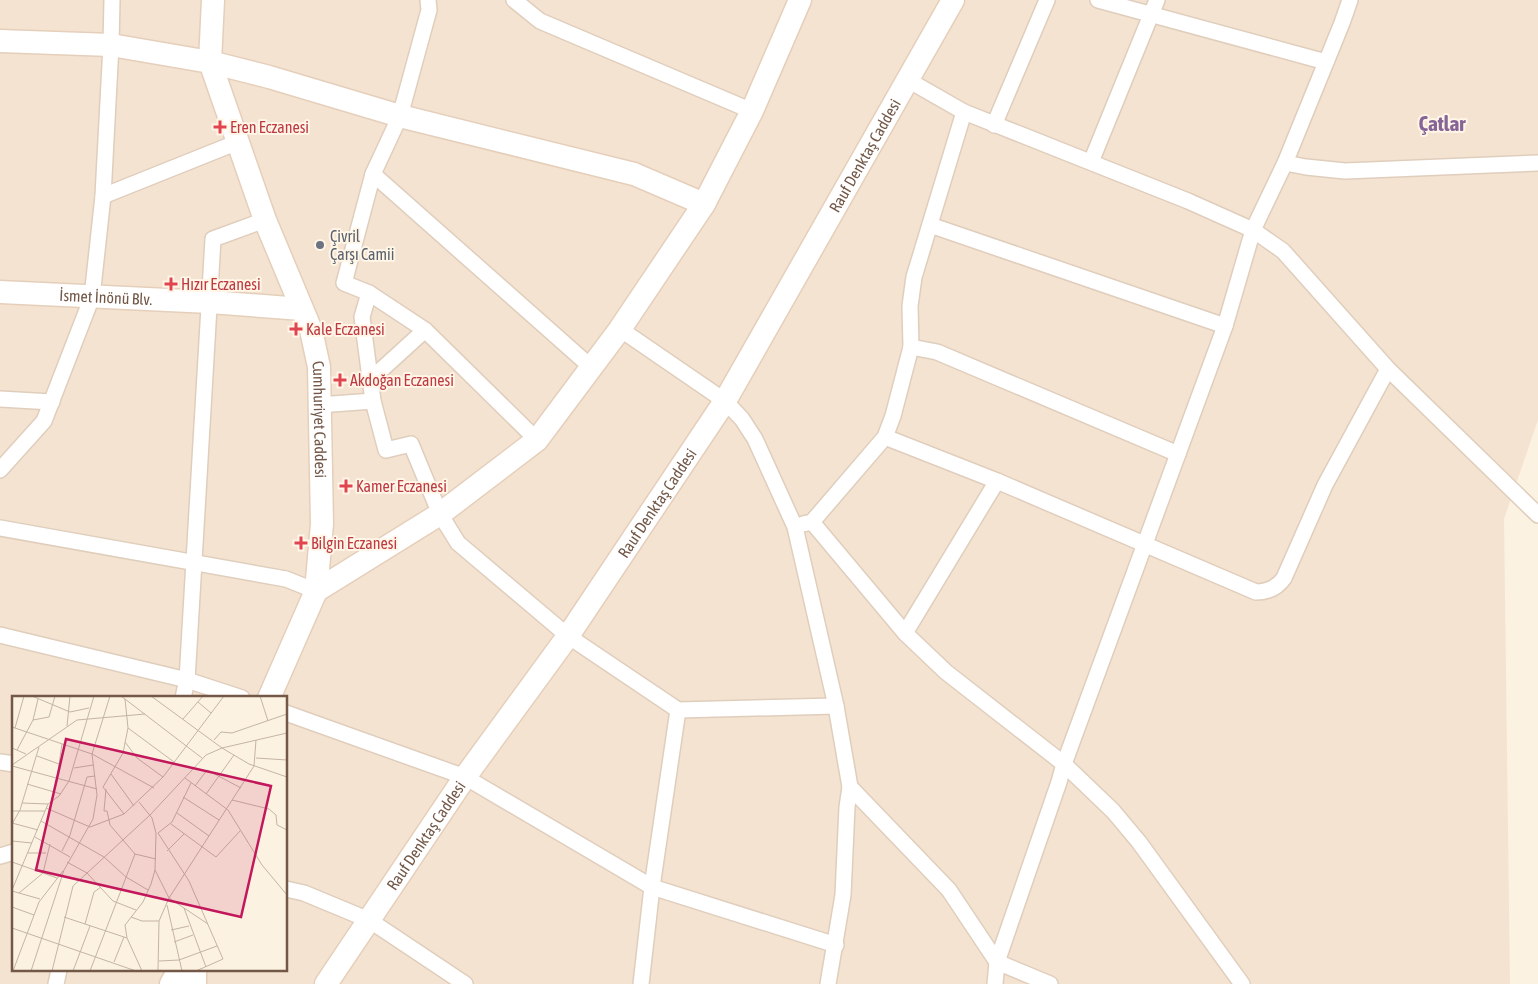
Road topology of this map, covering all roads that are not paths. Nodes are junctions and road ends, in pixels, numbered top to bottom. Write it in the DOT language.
graph roads {
  1 [pos="112,0"];
  2 [pos="214,0"];
  3 [pos="428,0"];
  4 [pos="514,0"];
  5 [pos="800,0"];
  6 [pos="953,0"];
  7 [pos="1047,0"];
  8 [pos="1098,0"];
  9 [pos="1157,0"];
  10 [pos="1350,0"];
  11 [pos="1151,14"];
  12 [pos="0,41"];
  13 [pos="111,45"];
  14 [pos="210,62"];
  15 [pos="1326,62"];
  16 [pos="908,80"];
  17 [pos="752,111"];
  18 [pos="964,112"];
  19 [pos="400,116"];
  20 [pos="994,125"];
  21 [pos="238,142"];
  22 [pos="1091,162"];
  23 [pos="1285,162"];
  24 [pos="1538,163"];
  25 [pos="374,174"];
  26 [pos="103,196"];
  27 [pos="704,204"];
  28 [pos="265,220"];
  29 [pos="930,225"];
  30 [pos="1253,230"];
  31 [pos="0,292"];
  32 [pos="369,293"];
  33 [pos="92,296"];
  34 [pos="210,302"];
  35 [pos="302,309"];
  36 [pos="1225,326"];
  37 [pos="620,329"];
  38 [pos="425,330"];
  39 [pos="911,347"];
  40 [pos="591,367"];
  41 [pos="1388,369"];
  42 [pos="369,381"];
  43 [pos="0,399"];
  44 [pos="373,401"];
  45 [pos="725,401"];
  46 [pos="52,402"];
  47 [pos="319,406"];
  48 [pos="885,437"];
  49 [pos="537,440"];
  50 [pos="1178,454"];
  51 [pos="0,470"];
  52 [pos="997,481"];
  53 [pos="440,514"];
  54 [pos="1538,515"];
  55 [pos="812,522"];
  56 [pos="795,527"];
  57 [pos="0,528"];
  58 [pos="1145,545"];
  59 [pos="194,562"];
  60 [pos="316,591"];
  61 [pos="905,633"];
  62 [pos="0,635"];
  63 [pos="568,636"];
  64 [pos="187,680"];
  65 [pos="183,696"];
  66 [pos="236,696"];
  67 [pos="270,696"];
  68 [pos="836,706"];
  69 [pos="678,710"];
  70 [pos="288,713"];
  71 [pos="1064,764"];
  72 [pos="465,777"];
  73 [pos="850,787"];
  74 [pos="652,887"];
  75 [pos="288,889"];
  76 [pos="369,920"];
  77 [pos="836,945"];
  78 [pos="997,962"];
  79 [pos="178,972"];
  80 [pos="171,984"];
  81 [pos="326,984"];
  82 [pos="465,984"];
  83 [pos="641,984"];
  84 [pos="828,984"];
  85 [pos="996,984"];
  86 [pos="1050,984"];
  87 [pos="1242,984"];
  1 -- 13 [label="street"];
  2 -- 14 [label="street, Cumhuriyet Caddesi"];
  3 -- 19 [label="street"];
  4 -- 17 [label="street"];
  5 -- 17 [label="street"];
  6 -- 16 [label="street, Rauf Denktaş Caddesi"];
  7 -- 20 [label="street"];
  8 -- 11 [label="street"];
  9 -- 11 [label="street"];
  10 -- 15 [label="street"];
  11 -- 15 [label="street"];
  11 -- 22 [label="street"];
  12 -- 13 [label="street"];
  13 -- 14 [label="street"];
  13 -- 26 [label="street"];
  14 -- 19 [label="street"];
  14 -- 21 [label="street, Cumhuriyet Caddesi"];
  15 -- 23 [label="street"];
  16 -- 18 [label="street"];
  16 -- 45 [label="street, Rauf Denktaş Caddesi"];
  17 -- 27 [label="street"];
  18 -- 20 [label="street"];
  18 -- 29 [label="street"];
  19 -- 25 [label="street"];
  19 -- 27 [label="street"];
  20 -- 22 [label="street"];
  21 -- 26 [label="street"];
  21 -- 28 [label="street, Cumhuriyet Caddesi"];
  22 -- 30 [label="street"];
  23 -- 24 [label="street"];
  23 -- 30 [label="street"];
  25 -- 32 [label="street"];
  25 -- 40 [label="street"];
  26 -- 33 [label="street"];
  27 -- 37 [label="street"];
  28 -- 34 [label="street"];
  28 -- 35 [label="street, Cumhuriyet Caddesi"];
  29 -- 36 [label="street"];
  29 -- 39 [label="street"];
  30 -- 36 [label="street"];
  30 -- 41 [label="street"];
  31 -- 33 [label="street, İsmet İnönü Blv."];
  32 -- 38 [label="street"];
  32 -- 42 [label="street"];
  33 -- 34 [label="street, İsmet İnönü Blv."];
  33 -- 46 [label="street"];
  34 -- 35 [label="street, İsmet İnönü Blv."];
  34 -- 59 [label="street"];
  35 -- 47 [label="street, Cumhuriyet Caddesi"];
  36 -- 50 [label="street"];
  37 -- 40 [label="street"];
  37 -- 45 [label="street"];
  38 -- 42 [label="street"];
  38 -- 49 [label="street"];
  39 -- 48 [label="street"];
  39 -- 50 [label="street"];
  40 -- 49 [label="street"];
  41 -- 54 [label="street"];
  41 -- 58 [label="street"];
  42 -- 44 [label="street"];
  43 -- 46 [label="street"];
  44 -- 47 [label="street"];
  44 -- 53 [label="street"];
  45 -- 56 [label="street"];
  45 -- 63 [label="street, Rauf Denktaş Caddesi"];
  46 -- 51 [label="street"];
  47 -- 60 [label="street, Cumhuriyet Caddesi"];
  48 -- 52 [label="street"];
  48 -- 55 [label="street"];
  49 -- 53 [label="street"];
  50 -- 58 [label="street"];
  52 -- 58 [label="street"];
  52 -- 61 [label="street"];
  53 -- 60 [label="street"];
  53 -- 63 [label="street"];
  55 -- 56 [label="street"];
  55 -- 61 [label="street"];
  56 -- 68 [label="street"];
  57 -- 59 [label="street"];
  58 -- 71 [label="street"];
  59 -- 60 [label="street"];
  59 -- 64 [label="street"];
  60 -- 67 [label="street, Cumhuriyet Caddesi"];
  61 -- 71 [label="street"];
  62 -- 64 [label="street"];
  63 -- 69 [label="street"];
  63 -- 72 [label="street, Rauf Denktaş Caddesi"];
  64 -- 65 [label="street"];
  64 -- 66 [label="street"];
  68 -- 69 [label="street"];
  68 -- 73 [label="street"];
  69 -- 74 [label="street"];
  70 -- 72 [label="street"];
  71 -- 78 [label="street"];
  71 -- 87 [label="street"];
  72 -- 74 [label="street"];
  72 -- 76 [label="street, Rauf Denktaş Caddesi"];
  73 -- 77 [label="street"];
  73 -- 78 [label="street"];
  74 -- 77 [label="street"];
  74 -- 83 [label="street"];
  75 -- 76 [label="street"];
  76 -- 81 [label="street, Rauf Denktaş Caddesi"];
  76 -- 82 [label="street"];
  77 -- 84 [label="street"];
  78 -- 85 [label="street"];
  78 -- 86 [label="street"];
  79 -- 80 [label="street"];
}
